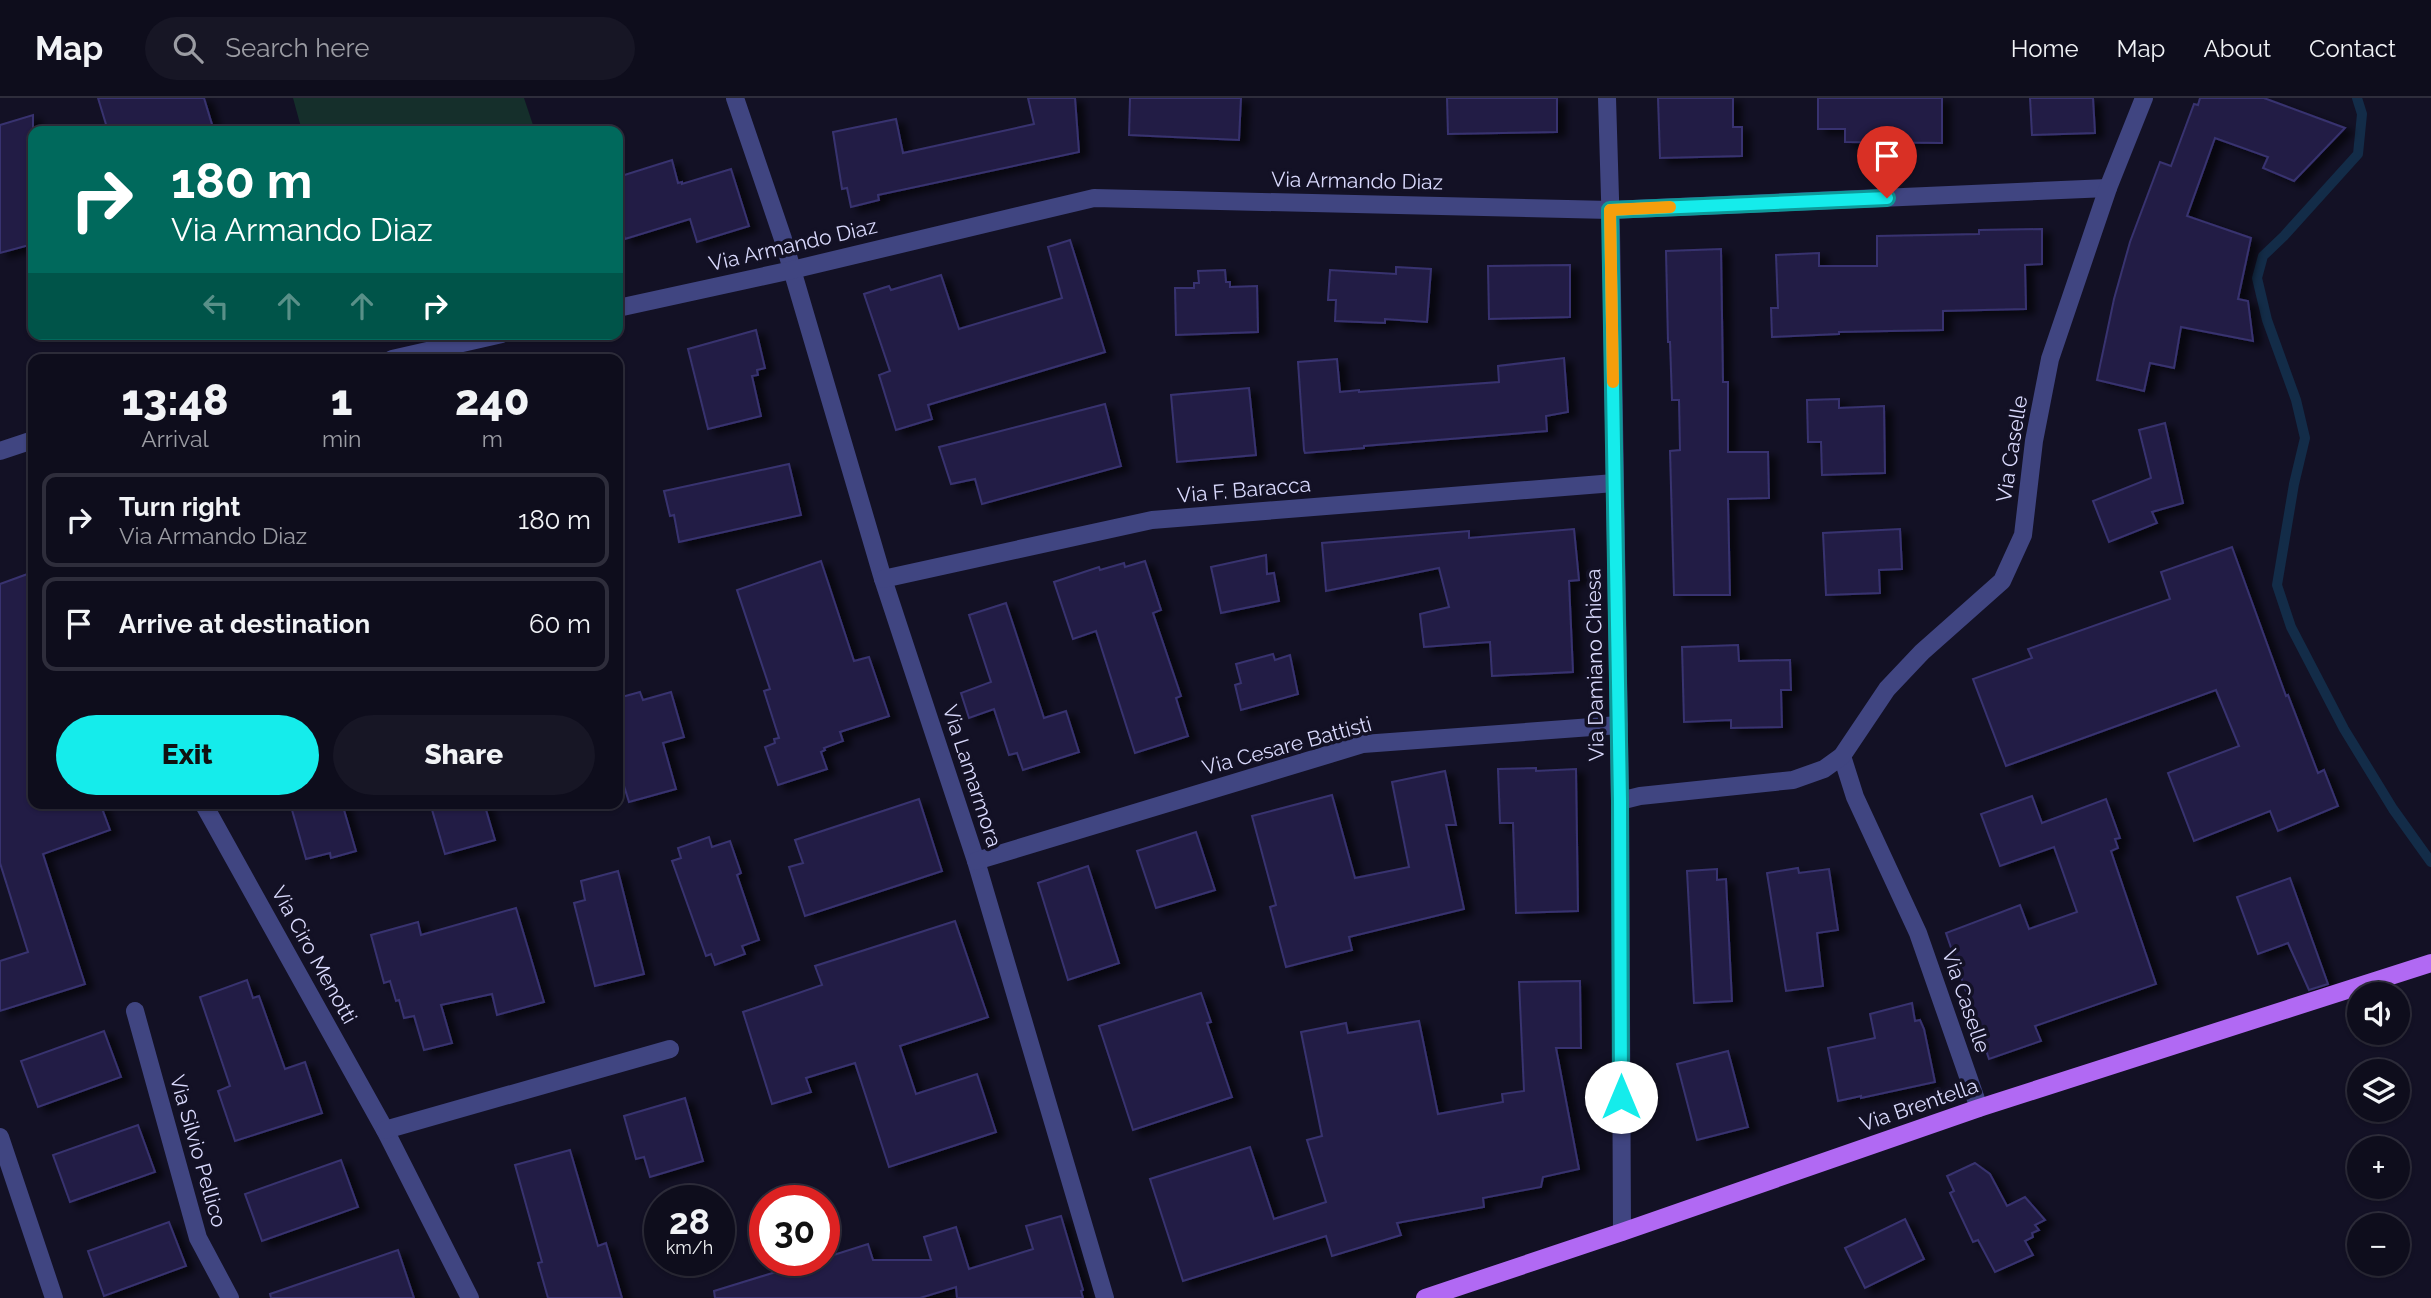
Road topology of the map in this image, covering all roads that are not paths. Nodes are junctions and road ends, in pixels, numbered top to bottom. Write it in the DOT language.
graph roads {
  1 [pos="735,98"];
  2 [pos="1607,98"];
  3 [pos="2144,98"];
  4 [pos="2108,188"];
  5 [pos="1610,210"];
  6 [pos="792,270"];
  7 [pos="623,307"];
  8 [pos="476,340"];
  9 [pos="414,354"];
  10 [pos="28,442"];
  11 [pos="0,450"];
  12 [pos="1614,483"];
  13 [pos="884,579"];
  14 [pos="1619,725"];
  15 [pos="1842,756"];
  16 [pos="1620,801"];
  17 [pos="206,809"];
  18 [pos="976,860"];
  19 [pos="2431,963"];
  20 [pos="135,1011"];
  21 [pos="670,1048"];
  22 [pos="1979,1108"];
  23 [pos="385,1130"];
  24 [pos="0,1137"];
  25 [pos="7,1185"];
  26 [pos="1622,1232"];
  27 [pos="54,1298"];
  28 [pos="230,1298"];
  29 [pos="470,1298"];
  30 [pos="1105,1298"];
  31 [pos="1425,1298"];
  1 -- 6 [label="street, Via Lamarmora"];
  2 -- 5 [label="street, Via Damiano Chiesa"];
  3 -- 4 [label="street, Via Caselle"];
  4 -- 5 [label="street, Via Armando Diaz"];
  4 -- 15 [label="street, Via Caselle"];
  5 -- 6 [label="street, Via Armando Diaz"];
  5 -- 12 [label="street, Via Damiano Chiesa"];
  6 -- 7 [label="street, Via Armando Diaz"];
  6 -- 13 [label="street, Via Lamarmora"];
  8 -- 9 [label="street"];
  10 -- 11 [label="street"];
  12 -- 13 [label="street, Via F. Baracca"];
  12 -- 14 [label="street, Via Damiano Chiesa"];
  13 -- 18 [label="street, Via Lamarmora"];
  14 -- 16 [label="street, Via Damiano Chiesa"];
  14 -- 18 [label="street, Via Cesare Battisti"];
  15 -- 16 [label="street, Via Caselle"];
  15 -- 22 [label="street, Via Caselle"];
  16 -- 26 [label="street, Via Damiano Chiesa"];
  17 -- 23 [label="street, Via Ciro Menotti"];
  18 -- 30 [label="street, Via Lamarmora"];
  19 -- 22 [label="main road, Via Brentella"];
  20 -- 28 [label="street, Via Silvio Pellico"];
  21 -- 23 [label="street"];
  22 -- 26 [label="main road, Via Brentella"];
  23 -- 29 [label="street, Via Ciro Menotti"];
  24 -- 25 [label="street"];
  25 -- 27 [label="street"];
  26 -- 31 [label="main road, Via Brentella"];
}
